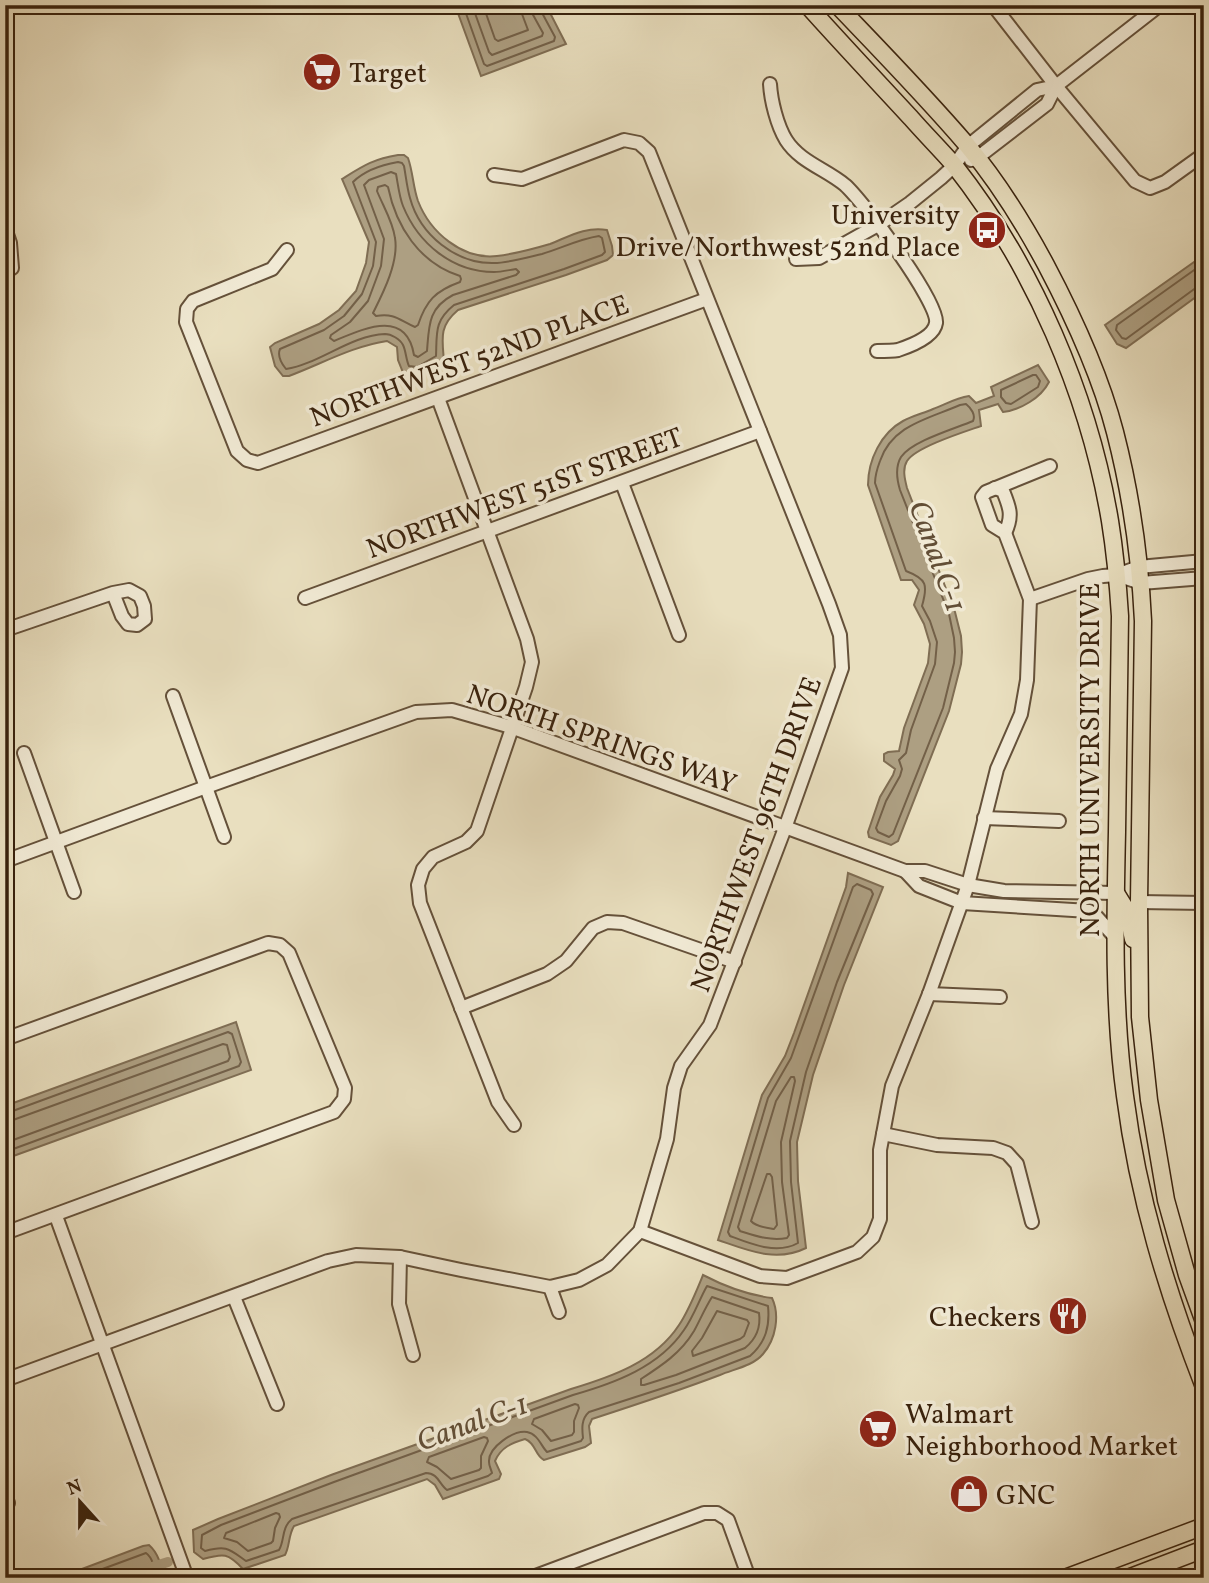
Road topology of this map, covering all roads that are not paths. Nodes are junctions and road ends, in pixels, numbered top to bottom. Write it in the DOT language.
graph roads {
  1 [pos="807,5"];
  2 [pos="836,5"];
  3 [pos="993,5"];
  4 [pos="1160,5"];
  5 [pos="770,84"];
  6 [pos="1056,86"];
  7 [pos="1013,110"];
  8 [pos="1023,122"];
  9 [pos="972,152"];
  10 [pos="1204,154"];
  11 [pos="954,166"];
  12 [pos="494,175"];
  13 [pos="878,225"];
  14 [pos="5,228"];
  15 [pos="287,250"];
  16 [pos="796,260"];
  17 [pos="12,268"];
  18 [pos="707,299"];
  19 [pos="877,351"];
  20 [pos="438,398"];
  21 [pos="760,432"];
  22 [pos="1050,466"];
  23 [pos="622,483"];
  24 [pos="995,488"];
  25 [pos="486,531"];
  26 [pos="1005,533"];
  27 [pos="1204,561"];
  28 [pos="1117,575"];
  29 [pos="1140,575"];
  30 [pos="1204,578"];
  31 [pos="113,593"];
  32 [pos="304,598"];
  33 [pos="1030,599"];
  34 [pos="5,630"];
  35 [pos="679,635"];
  36 [pos="173,696"];
  37 [pos="511,727"];
  38 [pos="24,753"];
  39 [pos="206,787"];
  40 [pos="984,818"];
  41 [pos="1059,821"];
  42 [pos="785,828"];
  43 [pos="1117,833"];
  44 [pos="224,837"];
  45 [pos="57,842"];
  46 [pos="5,861"];
  47 [pos="905,871"];
  48 [pos="968,886"];
  49 [pos="75,892"];
  50 [pos="1115,893"];
  51 [pos="1139,902"];
  52 [pos="1204,903"];
  53 [pos="962,904"];
  54 [pos="1115,937"];
  55 [pos="1139,950"];
  56 [pos="735,962"];
  57 [pos="929,994"];
  58 [pos="1000,997"];
  59 [pos="461,1009"];
  60 [pos="5,1039"];
  61 [pos="514,1125"];
  62 [pos="883,1135"];
  63 [pos="55,1216"];
  64 [pos="1032,1222"];
  65 [pos="640,1231"];
  66 [pos="5,1233"];
  67 [pos="400,1256"];
  68 [pos="550,1287"];
  69 [pos="234,1297"];
  70 [pos="559,1312"];
  71 [pos="1204,1322"];
  72 [pos="103,1343"];
  73 [pos="413,1355"];
  74 [pos="5,1380"];
  75 [pos="1204,1387"];
  76 [pos="277,1404"];
  77 [pos="1204,1526"];
  78 [pos="1204,1549"];
  79 [pos="187,1578"];
  80 [pos="530,1578"];
  81 [pos="749,1578"];
  82 [pos="1065,1578"];
  83 [pos="1128,1578"];
  1 -- 11 [label="main road, NORTH UNIVERSITY DRIVE"];
  2 -- 9 [label="main road, NORTH UNIVERSITY DRIVE"];
  3 -- 6 [label="street"];
  4 -- 6 [label="street"];
  5 -- 13 [label="street"];
  6 -- 7 [label="street"];
  6 -- 8 [label="street"];
  6 -- 10 [label="street"];
  7 -- 8 [label="street"];
  7 -- 9 [label="street"];
  8 -- 9 [label="street"];
  9 -- 11 [label="street"];
  9 -- 29 [label="main road, NORTH UNIVERSITY DRIVE"];
  11 -- 13 [label="street"];
  11 -- 28 [label="main road, NORTH UNIVERSITY DRIVE"];
  12 -- 18 [label="street, NORTHWEST 96TH DRIVE"];
  13 -- 16 [label="street"];
  13 -- 19 [label="street"];
  14 -- 17 [label="street"];
  15 -- 20 [label="street, NORTHWEST 52ND PLACE"];
  18 -- 20 [label="street, NORTHWEST 52ND PLACE"];
  18 -- 21 [label="street, NORTHWEST 96TH DRIVE"];
  20 -- 25 [label="street"];
  21 -- 23 [label="street, NORTHWEST 51ST STREET"];
  21 -- 42 [label="street, NORTHWEST 96TH DRIVE"];
  22 -- 24 [label="street"];
  23 -- 25 [label="street, NORTHWEST 51ST STREET"];
  23 -- 35 [label="street"];
  24 -- 26 [label="street"];
  24 -- 26 [label="street"];
  25 -- 32 [label="street, NORTHWEST 51ST STREET"];
  25 -- 37 [label="street"];
  26 -- 33 [label="street"];
  27 -- 29 [label="street"];
  28 -- 29 [label="street"];
  28 -- 33 [label="street"];
  28 -- 43 [label="main road, NORTH UNIVERSITY DRIVE"];
  29 -- 30 [label="street"];
  29 -- 51 [label="main road, NORTH UNIVERSITY DRIVE"];
  31 -- 34 [label="street"];
  33 -- 40 [label="street"];
  36 -- 39 [label="street"];
  37 -- 39 [label="street, NORTH SPRINGS WAY"];
  37 -- 42 [label="street, NORTH SPRINGS WAY"];
  37 -- 59 [label="street"];
  38 -- 45 [label="street"];
  39 -- 44 [label="street"];
  39 -- 45 [label="street, NORTH SPRINGS WAY"];
  40 -- 41 [label="street"];
  40 -- 48 [label="street"];
  42 -- 47 [label="street, NORTH SPRINGS WAY"];
  42 -- 56 [label="street, NORTHWEST 96TH DRIVE"];
  43 -- 50 [label="main road, NORTH UNIVERSITY DRIVE"];
  43 -- 51 [label="main road"];
  45 -- 46 [label="street, NORTH SPRINGS WAY"];
  45 -- 49 [label="street"];
  47 -- 48 [label="street, NORTH SPRINGS WAY"];
  47 -- 53 [label="street, NORTH SPRINGS WAY"];
  48 -- 50 [label="street, NORTH SPRINGS WAY"];
  48 -- 53 [label="street"];
  50 -- 54 [label="main road, NORTH UNIVERSITY DRIVE"];
  50 -- 55 [label="main road"];
  51 -- 52 [label="street"];
  51 -- 55 [label="main road, NORTH UNIVERSITY DRIVE"];
  53 -- 54 [label="street, NORTH SPRINGS WAY"];
  53 -- 57 [label="street"];
  54 -- 75 [label="main road, NORTH UNIVERSITY DRIVE"];
  55 -- 71 [label="main road, NORTH UNIVERSITY DRIVE"];
  56 -- 59 [label="street"];
  56 -- 65 [label="street, NORTHWEST 96TH DRIVE"];
  57 -- 58 [label="street"];
  57 -- 62 [label="street"];
  59 -- 61 [label="street"];
  60 -- 63 [label="street"];
  62 -- 64 [label="street"];
  62 -- 65 [label="street"];
  63 -- 66 [label="street"];
  63 -- 72 [label="street"];
  65 -- 68 [label="street"];
  67 -- 68 [label="street"];
  67 -- 69 [label="street"];
  67 -- 73 [label="street"];
  68 -- 70 [label="street"];
  69 -- 72 [label="street"];
  69 -- 76 [label="street"];
  72 -- 74 [label="street"];
  72 -- 79 [label="street"];
  77 -- 82 [label="main road"];
  78 -- 83 [label="main road"];
  80 -- 81 [label="street"];
}
